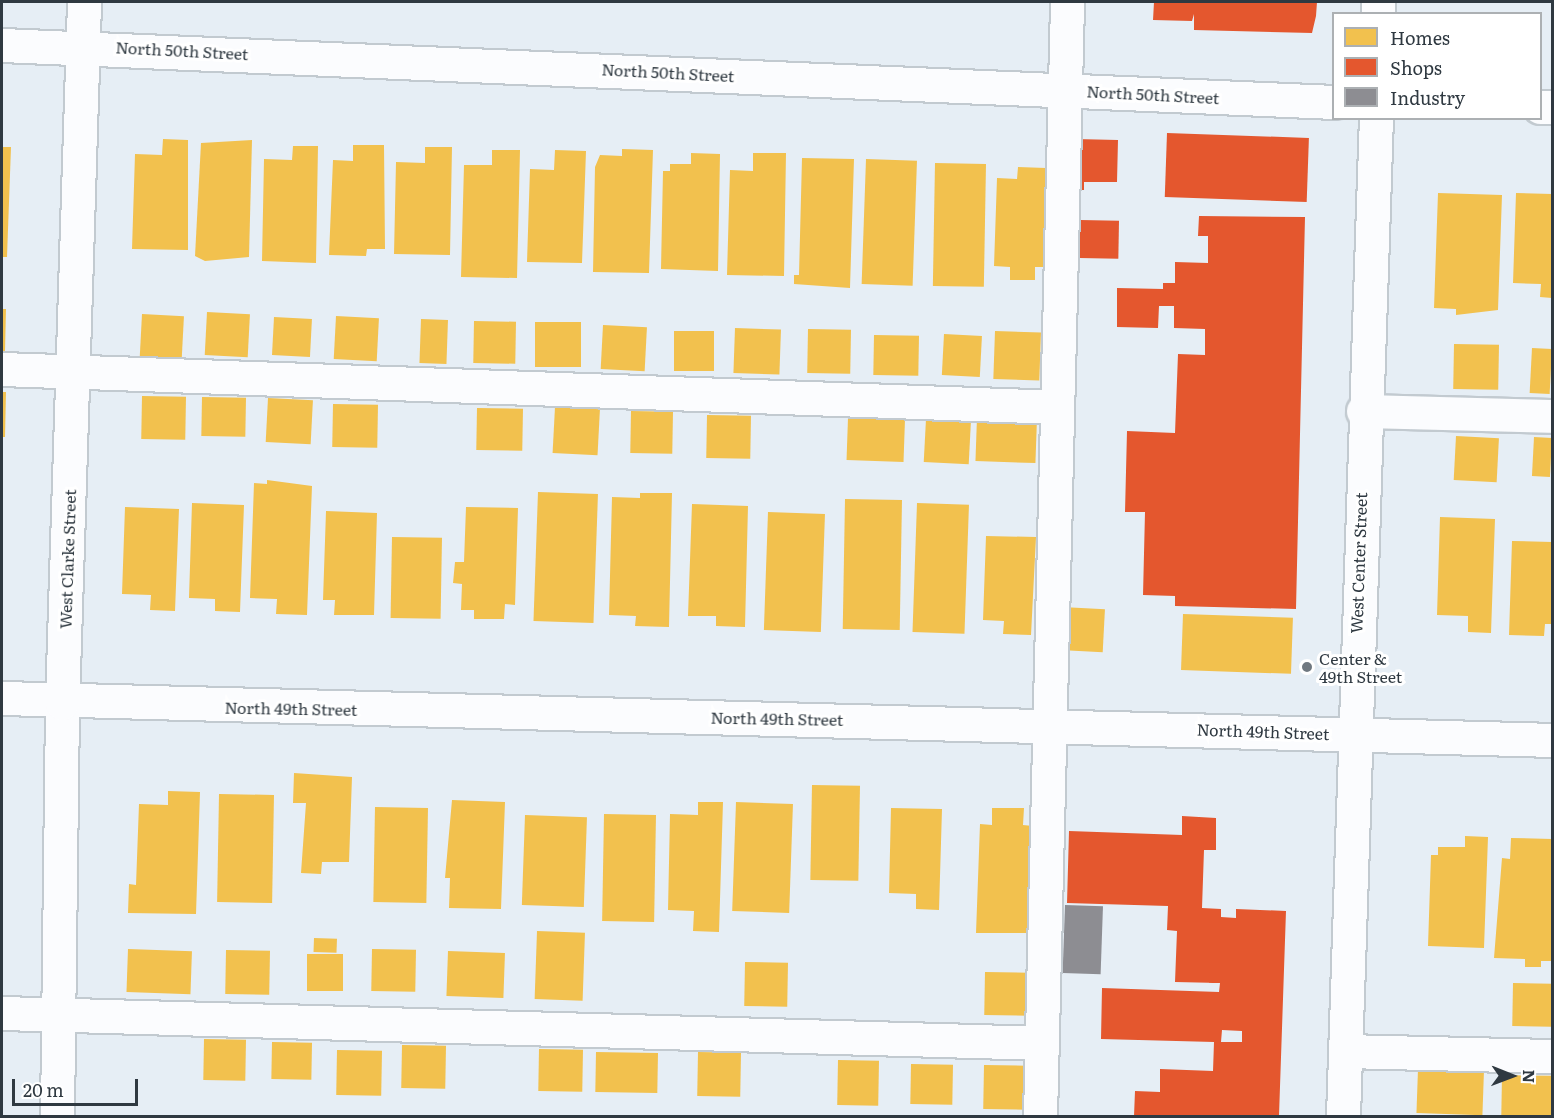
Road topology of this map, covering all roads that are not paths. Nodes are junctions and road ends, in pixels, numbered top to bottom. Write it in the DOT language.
graph roads {
  1 [pos="84,2"];
  2 [pos="1067,2"];
  3 [pos="2,45"];
  4 [pos="82,46"];
  5 [pos="1065,90"];
  6 [pos="1332,102"];
  7 [pos="1376,120"];
  8 [pos="2,369"];
  9 [pos="72,371"];
  10 [pos="1057,407"];
  11 [pos="1363,411"];
  12 [pos="1552,416"];
  13 [pos="2,698"];
  14 [pos="62,703"];
  15 [pos="1049,724"];
  16 [pos="1353,734"];
  17 [pos="1552,740"];
  18 [pos="2,1013"];
  19 [pos="58,1015"];
  20 [pos="1041,1043"];
  21 [pos="1345,1051"];
  22 [pos="1552,1056"];
  23 [pos="57,1116"];
  24 [pos="1040,1116"];
  25 [pos="1343,1116"];
  1 -- 4 [label="street, West Clarke Street"];
  2 -- 5 [label="street"];
  3 -- 4 [label="street, North 50th Street"];
  4 -- 5 [label="street, North 50th Street"];
  4 -- 9 [label="street, West Clarke Street"];
  5 -- 6 [label="street, North 50th Street"];
  5 -- 10 [label="street"];
  7 -- 11 [label="street, West Center Street"];
  8 -- 9 [label="street"];
  9 -- 10 [label="street"];
  9 -- 14 [label="street, West Clarke Street"];
  10 -- 15 [label="street"];
  11 -- 12 [label="street"];
  11 -- 16 [label="street, West Center Street"];
  13 -- 14 [label="street, North 49th Street"];
  14 -- 15 [label="street, North 49th Street"];
  14 -- 19 [label="street, West Clarke Street"];
  15 -- 16 [label="street, North 49th Street"];
  15 -- 20 [label="street"];
  16 -- 17 [label="street, North 49th Street"];
  16 -- 21 [label="street, West Center Street"];
  18 -- 19 [label="street"];
  19 -- 20 [label="street"];
  19 -- 23 [label="street, West Clarke Street"];
  20 -- 24 [label="street"];
  21 -- 22 [label="street"];
  21 -- 25 [label="street, West Center Street"];
}
